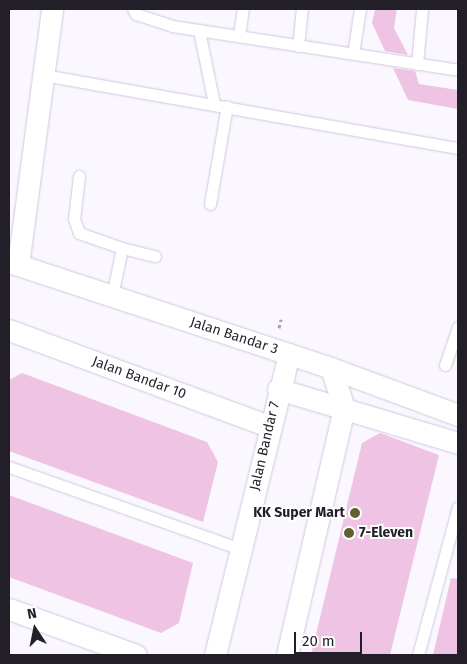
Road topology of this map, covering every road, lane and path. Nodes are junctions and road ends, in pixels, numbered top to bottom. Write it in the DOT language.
graph roads {
  1 [pos="52,9"];
  2 [pos="133,9"];
  3 [pos="243,9"];
  4 [pos="302,9"];
  5 [pos="360,9"];
  6 [pos="422,9"];
  7 [pos="199,30"];
  8 [pos="239,36"];
  9 [pos="298,46"];
  10 [pos="353,54"];
  11 [pos="417,64"];
  12 [pos="458,70"];
  13 [pos="43,75"];
  14 [pos="214,104"];
  15 [pos="227,106"];
  16 [pos="458,148"];
  17 [pos="79,176"];
  18 [pos="210,204"];
  19 [pos="122,248"];
  20 [pos="155,256"];
  21 [pos="13,264"];
  22 [pos="112,296"];
  23 [pos="458,327"];
  24 [pos="9,330"];
  25 [pos="288,354"];
  26 [pos="445,365"];
  27 [pos="331,368"];
  28 [pos="278,389"];
  29 [pos="344,408"];
  30 [pos="458,415"];
  31 [pos="269,426"];
  32 [pos="458,443"];
  33 [pos="9,467"];
  34 [pos="458,507"];
  35 [pos="241,549"];
  36 [pos="9,609"];
  37 [pos="136,655"];
  38 [pos="215,655"];
  39 [pos="287,655"];
  40 [pos="418,655"];
  1 -- 13 [label="street"];
  2 -- 7 [label="lane"];
  3 -- 8 [label="lane"];
  4 -- 9 [label="lane"];
  5 -- 10 [label="lane"];
  6 -- 11 [label="lane"];
  7 -- 8 [label="lane"];
  7 -- 14 [label="lane"];
  8 -- 9 [label="lane"];
  9 -- 10 [label="lane"];
  10 -- 11 [label="lane"];
  11 -- 12 [label="lane"];
  13 -- 14 [label="lane"];
  13 -- 21 [label="street"];
  14 -- 15 [label="lane"];
  15 -- 16 [label="lane"];
  15 -- 18 [label="lane"];
  17 -- 19 [label="lane"];
  19 -- 20 [label="lane"];
  19 -- 22 [label="lane"];
  21 -- 22 [label="street, Jalan Bandar 3"];
  22 -- 25 [label="street, Jalan Bandar 3"];
  23 -- 26 [label="lane"];
  24 -- 31 [label="street, Jalan Bandar 10"];
  25 -- 27 [label="street, Jalan Bandar 3"];
  25 -- 28 [label="street, Jalan Bandar 7"];
  27 -- 29 [label="street"];
  27 -- 30 [label="street, Jalan Bandar 3"];
  28 -- 29 [label="street"];
  28 -- 31 [label="street, Jalan Bandar 7"];
  29 -- 32 [label="street"];
  29 -- 39 [label="street"];
  31 -- 35 [label="street, Jalan Bandar 7"];
  33 -- 35 [label="lane"];
  34 -- 40 [label="lane"];
  35 -- 38 [label="street, Jalan Bandar 7"];
  36 -- 37 [label="street"];
}
